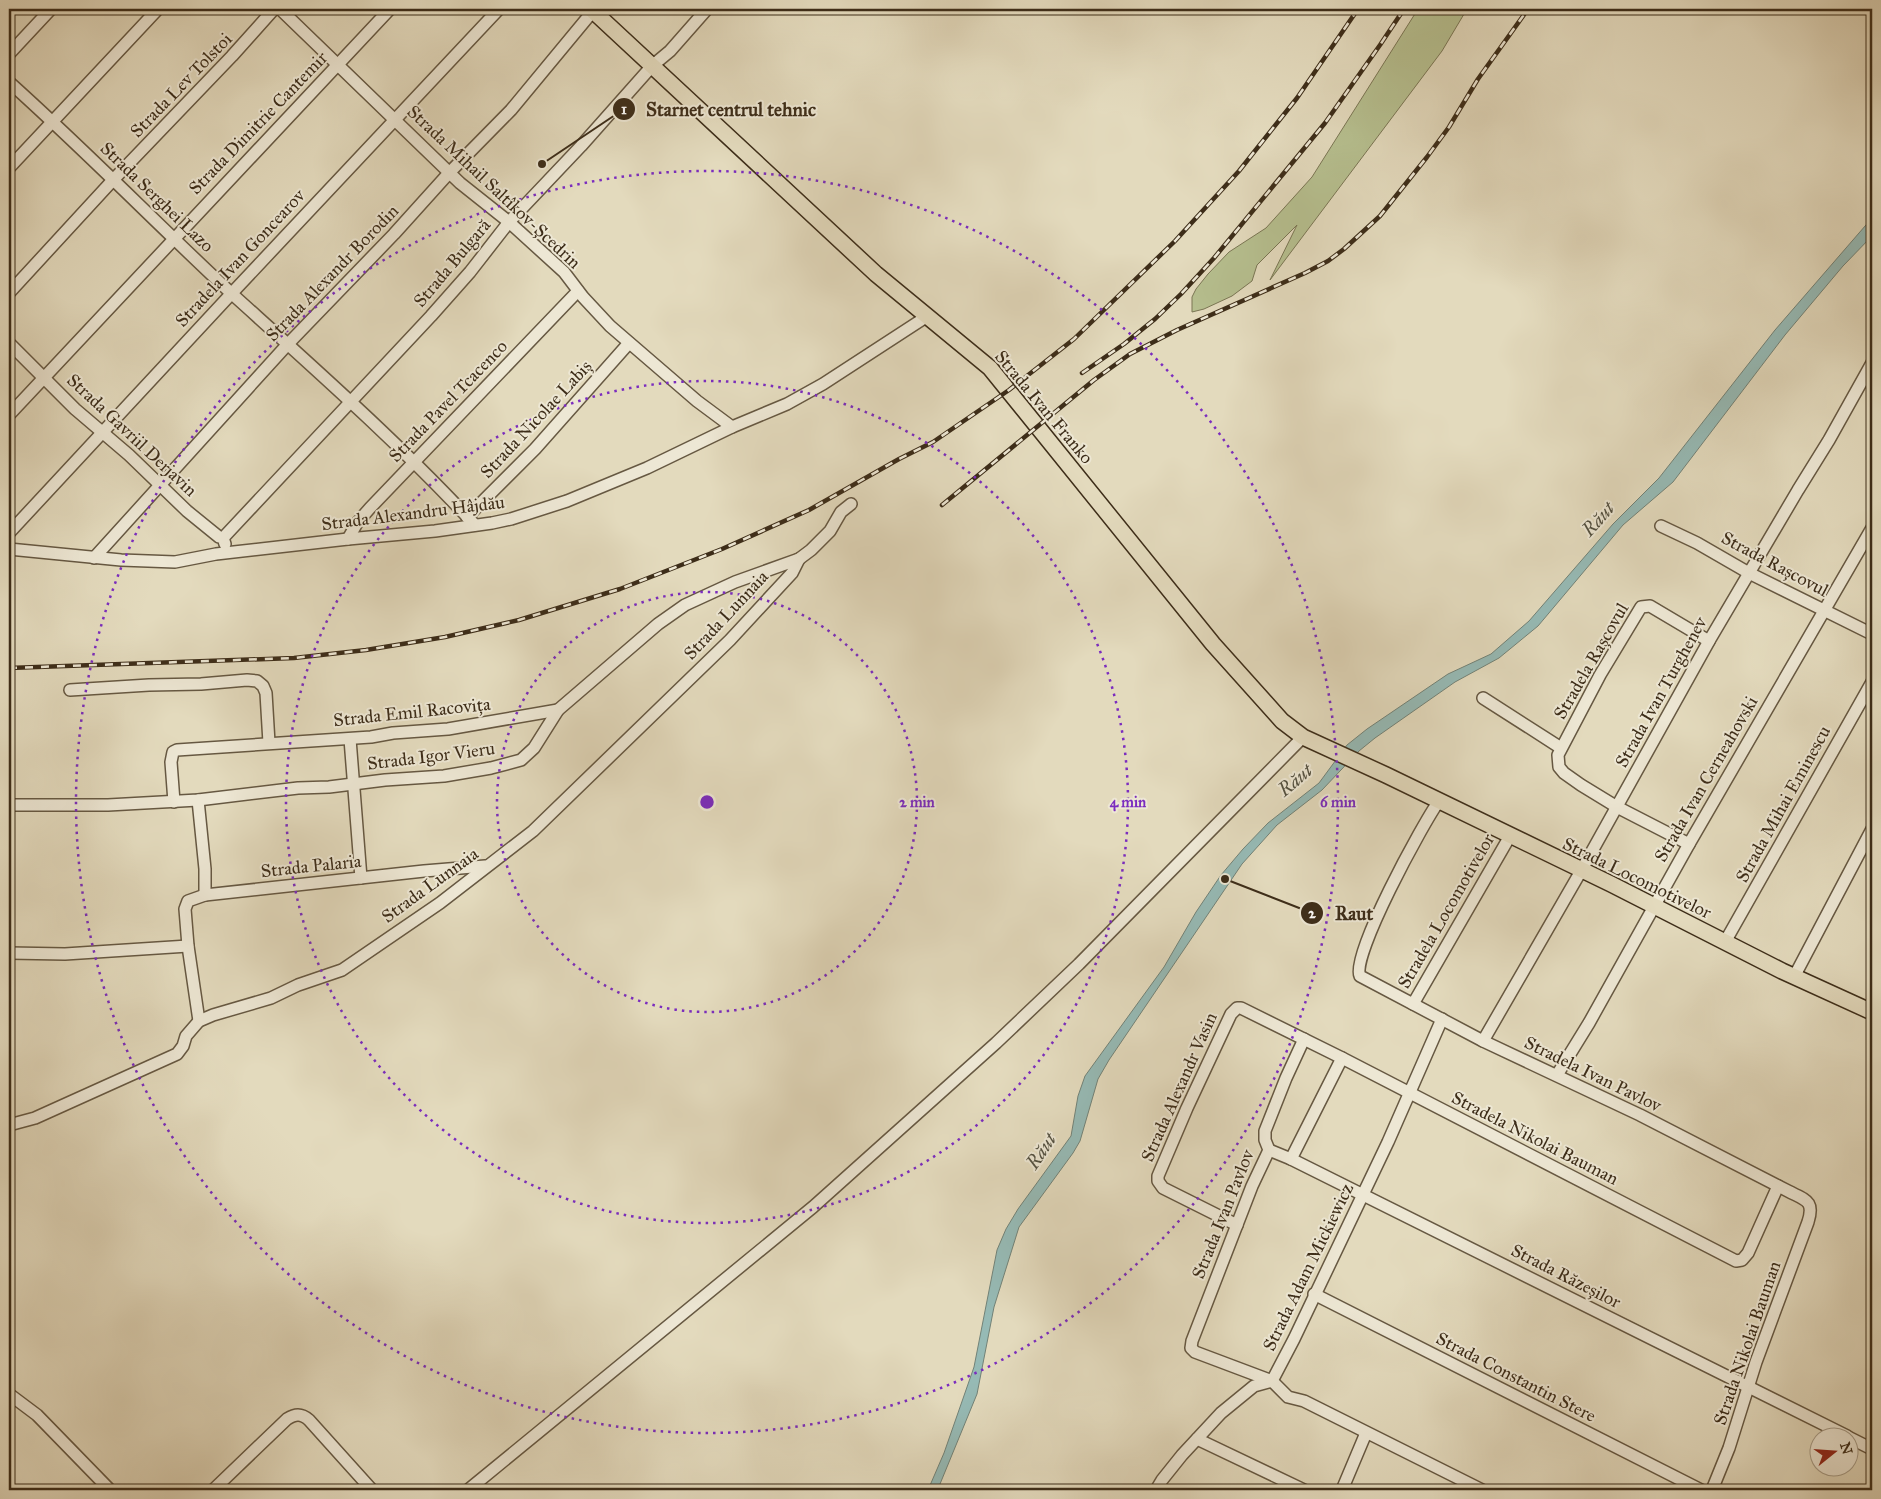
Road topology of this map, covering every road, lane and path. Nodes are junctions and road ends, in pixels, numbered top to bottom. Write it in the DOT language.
graph roads {
  1 [pos="51,9"];
  2 [pos="158,9"];
  3 [pos="274,9"];
  4 [pos="280,9"];
  5 [pos="390,9"];
  6 [pos="499,9"];
  7 [pos="707,9"];
  8 [pos="592,10"];
  9 [pos="9,54"];
  10 [pos="338,64"];
  11 [pos="652,66"];
  12 [pos="9,82"];
  13 [pos="394,119"];
  14 [pos="52,123"];
  15 [pos="9,168"];
  16 [pos="449,173"];
  17 [pos="113,180"];
  18 [pos="510,222"];
  19 [pos="173,238"];
  20 [pos="578,291"];
  21 [pos="9,293"];
  22 [pos="232,293"];
  23 [pos="926,317"];
  24 [pos="9,343"];
  25 [pos="629,343"];
  26 [pos="287,345"];
  27 [pos="1872,363"];
  28 [pos="44,376"];
  29 [pos="350,402"];
  30 [pos="9,414"];
  31 [pos="732,427"];
  32 [pos="102,432"];
  33 [pos="413,463"];
  34 [pos="160,484"];
  35 [pos="851,504"];
  36 [pos="471,521"];
  37 [pos="1661,526"];
  38 [pos="1872,528"];
  39 [pos="9,533"];
  40 [pos="223,538"];
  41 [pos="348,538"];
  42 [pos="9,549"];
  43 [pos="226,553"];
  44 [pos="94,558"];
  45 [pos="799,559"];
  46 [pos="1749,572"];
  47 [pos="1823,610"];
  48 [pos="1872,634"];
  49 [pos="1708,642"];
  50 [pos="1872,682"];
  51 [pos="70,690"];
  52 [pos="1483,698"];
  53 [pos="558,710"];
  54 [pos="1303,737"];
  55 [pos="350,739"];
  56 [pos="270,742"];
  57 [pos="1561,748"];
  58 [pos="1386,775"];
  59 [pos="353,784"];
  60 [pos="198,800"];
  61 [pos="1439,801"];
  62 [pos="174,802"];
  63 [pos="9,805"];
  64 [pos="1617,806"];
  65 [pos="1872,829"];
  66 [pos="1510,836"];
  67 [pos="1689,844"];
  68 [pos="485,866"];
  69 [pos="1581,871"];
  70 [pos="361,878"];
  71 [pos="205,895"];
  72 [pos="1654,906"];
  73 [pos="1725,942"];
  74 [pos="188,946"];
  75 [pos="9,953"];
  76 [pos="1794,977"];
  77 [pos="1413,1004"];
  78 [pos="1237,1008"];
  79 [pos="1872,1012"];
  80 [pos="1442,1019"];
  81 [pos="199,1021"];
  82 [pos="1304,1039"];
  83 [pos="1483,1041"];
  84 [pos="1342,1058"];
  85 [pos="1557,1075"];
  86 [pos="1410,1093"];
  87 [pos="9,1124"];
  88 [pos="1269,1150"];
  89 [pos="1291,1159"];
  90 [pos="1778,1186"];
  91 [pos="1362,1194"];
  92 [pos="1811,1206"];
  93 [pos="1237,1225"];
  94 [pos="1314,1294"];
  95 [pos="1272,1381"];
  96 [pos="1748,1388"];
  97 [pos="9,1394"];
  98 [pos="1826,1426"];
  99 [pos="1366,1432"];
  100 [pos="1197,1439"];
  101 [pos="1858,1442"];
  102 [pos="1872,1449"];
  103 [pos="1476,1489"];
  104 [pos="110,1490"];
  105 [pos="213,1490"];
  106 [pos="372,1490"];
  107 [pos="468,1490"];
  108 [pos="1156,1490"];
  109 [pos="1304,1490"];
  110 [pos="1342,1490"];
  111 [pos="1701,1490"];
  112 [pos="1712,1490"];
  1 -- 9 [label="street"];
  2 -- 14 [label="street"];
  3 -- 17 [label="street, Strada Lev Tolstoi"];
  4 -- 10 [label="street, Strada Mihail Saltîkov-Șcedrin"];
  5 -- 10 [label="street, Strada Dimitrie Cantemir"];
  6 -- 13 [label="street, Stradela Ivan Goncearov"];
  7 -- 11 [label="street, Strada Bulgară"];
  8 -- 11 [label="main road, Strada Ivan Franko"];
  8 -- 16 [label="street, Strada Alexandr Borodin"];
  10 -- 13 [label="street, Strada Mihail Saltîkov-Șcedrin"];
  10 -- 19 [label="street, Strada Dimitrie Cantemir"];
  11 -- 18 [label="street, Strada Bulgară"];
  11 -- 23 [label="main road, Strada Ivan Franko"];
  12 -- 14 [label="street, Strada Serghei Lazo"];
  13 -- 16 [label="street, Strada Mihail Saltîkov-Șcedrin"];
  13 -- 22 [label="street, Stradela Ivan Goncearov"];
  14 -- 15 [label="street"];
  14 -- 17 [label="street, Strada Serghei Lazo"];
  16 -- 18 [label="street, Strada Mihail Saltîkov-Șcedrin"];
  16 -- 26 [label="street, Strada Alexandr Borodin"];
  17 -- 19 [label="street, Strada Serghei Lazo"];
  17 -- 21 [label="street, Strada Lev Tolstoi"];
  18 -- 20 [label="street, Strada Mihail Saltîkov-Șcedrin"];
  18 -- 29 [label="street, Strada Bulgară"];
  19 -- 22 [label="street, Strada Serghei Lazo"];
  19 -- 28 [label="street, Strada Dimitrie Cantemir"];
  20 -- 25 [label="street, Strada Mihail Saltîkov-Șcedrin"];
  20 -- 33 [label="street, Strada Pavel Tcacenco"];
  22 -- 26 [label="street, Strada Serghei Lazo"];
  22 -- 32 [label="street, Stradela Ivan Goncearov"];
  23 -- 31 [label="street, Strada Alexandru Hâjdău"];
  23 -- 54 [label="main road, Strada Ivan Franko"];
  24 -- 28 [label="street, Strada Gavriil Derjavin"];
  25 -- 31 [label="street, Strada Mihail Saltîkov-Șcedrin"];
  25 -- 36 [label="street, Strada Nicolae Labiș"];
  26 -- 29 [label="street, Strada Serghei Lazo"];
  26 -- 34 [label="street, Strada Alexandr Borodin"];
  27 -- 46 [label="street, Strada Ivan Turghenev"];
  28 -- 30 [label="street, Strada Dimitrie Cantemir"];
  28 -- 32 [label="street, Strada Gavriil Derjavin"];
  29 -- 33 [label="street, Strada Serghei Lazo"];
  29 -- 40 [label="street, Strada Bulgară"];
  31 -- 36 [label="street, Strada Alexandru Hâjdău"];
  32 -- 34 [label="street, Strada Gavriil Derjavin"];
  32 -- 39 [label="street, Stradela Ivan Goncearov"];
  33 -- 36 [label="street, Strada Serghei Lazo"];
  33 -- 41 [label="street, Strada Pavel Tcacenco"];
  34 -- 40 [label="street, Strada Gavriil Derjavin"];
  34 -- 44 [label="street, Strada Alexandr Borodin"];
  35 -- 45 [label="street, Strada Igor Vieru"];
  36 -- 41 [label="street, Strada Alexandru Hâjdău"];
  37 -- 46 [label="street, Strada Rașcovul"];
  38 -- 47 [label="street, Strada Ivan Cerneahovski"];
  40 -- 43 [label="street"];
  41 -- 43 [label="street, Strada Alexandru Hâjdău"];
  42 -- 44 [label="street, Strada Alexandru Hâjdău"];
  43 -- 44 [label="street, Strada Alexandru Hâjdău"];
  45 -- 53 [label="street, Strada Igor Vieru"];
  45 -- 68 [label="street, Strada Lunnaia"];
  46 -- 47 [label="street, Strada Rașcovul"];
  46 -- 49 [label="street, Strada Ivan Turghenev"];
  47 -- 48 [label="street, Strada Rașcovul"];
  47 -- 67 [label="street, Strada Ivan Cerneahovski"];
  49 -- 57 [label="street, Stradela Rașcovul"];
  49 -- 64 [label="street, Strada Ivan Turghenev"];
  50 -- 73 [label="street, Strada Mihai Eminescu"];
  51 -- 56 [label="street"];
  52 -- 57 [label="street, Stradela Rașcovul"];
  53 -- 55 [label="street, Strada Emil Racovița"];
  53 -- 59 [label="street, Strada Igor Vieru"];
  54 -- 58 [label="main road, Strada Ivan Franko"];
  54 -- 107 [label="street"];
  55 -- 56 [label="street, Strada Emil Racovița"];
  55 -- 59 [label="street"];
  56 -- 62 [label="street, Strada Emil Racovița"];
  57 -- 64 [label="street, Stradela Rașcovul"];
  58 -- 61 [label="main road, Strada Locomotivelor"];
  59 -- 60 [label="street, Strada Igor Vieru"];
  59 -- 70 [label="street"];
  60 -- 62 [label="street, Strada Igor Vieru"];
  60 -- 71 [label="street"];
  61 -- 66 [label="main road, Strada Locomotivelor"];
  61 -- 77 [label="street, Stradela Ivan Pavlov"];
  62 -- 63 [label="street, Strada Igor Vieru"];
  64 -- 67 [label="street, Stradela Rașcovul"];
  64 -- 69 [label="street, Strada Ivan Turghenev"];
  65 -- 76 [label="street"];
  66 -- 69 [label="main road, Strada Locomotivelor"];
  66 -- 77 [label="street, Stradela Locomotivelor"];
  67 -- 72 [label="street, Strada Ivan Cerneahovski"];
  68 -- 70 [label="street, Strada Palaria"];
  68 -- 81 [label="street, Strada Lunnaia"];
  69 -- 72 [label="main road, Strada Locomotivelor"];
  69 -- 83 [label="street, Strada Ivan Turghenev"];
  70 -- 71 [label="street, Strada Palaria"];
  71 -- 74 [label="street, Strada Palaria"];
  72 -- 73 [label="main road, Strada Locomotivelor"];
  72 -- 85 [label="street, Strada Ivan Cerneahovski"];
  73 -- 76 [label="main road, Strada Locomotivelor"];
  74 -- 75 [label="street"];
  74 -- 81 [label="street, Strada Palaria"];
  76 -- 79 [label="main road, Strada Locomotivelor"];
  77 -- 80 [label="street, Stradela Ivan Pavlov"];
  78 -- 82 [label="street, Stradela Nikolai Bauman"];
  78 -- 93 [label="street, Strada Alexandr Vasin"];
  80 -- 83 [label="street, Stradela Ivan Pavlov"];
  80 -- 86 [label="street, Strada Adam Mickiewicz"];
  81 -- 87 [label="street"];
  82 -- 84 [label="street, Stradela Nikolai Bauman"];
  82 -- 88 [label="street, Strada Ivan Pavlov"];
  83 -- 85 [label="street, Stradela Ivan Pavlov"];
  84 -- 86 [label="street, Stradela Nikolai Bauman"];
  84 -- 89 [label="street"];
  85 -- 90 [label="street, Stradela Ivan Pavlov"];
  86 -- 90 [label="street, Stradela Nikolai Bauman"];
  86 -- 91 [label="street, Strada Adam Mickiewicz"];
  88 -- 89 [label="street, Strada Răzeșilor"];
  88 -- 93 [label="street, Strada Ivan Pavlov"];
  89 -- 91 [label="street, Strada Răzeșilor"];
  90 -- 92 [label="street, Stradela Ivan Pavlov"];
  91 -- 94 [label="street, Strada Adam Mickiewicz"];
  91 -- 96 [label="street, Strada Răzeșilor"];
  92 -- 96 [label="street, Strada Nikolai Bauman"];
  93 -- 95 [label="street, Strada Ivan Pavlov"];
  94 -- 95 [label="street, Strada Adam Mickiewicz"];
  94 -- 111 [label="street, Strada Constantin Stere"];
  95 -- 99 [label="street"];
  95 -- 100 [label="street"];
  96 -- 98 [label="street, Strada Răzeșilor"];
  96 -- 112 [label="street, Strada Nikolai Bauman"];
  97 -- 104 [label="street"];
  99 -- 103 [label="street"];
  99 -- 110 [label="street"];
  100 -- 108 [label="street"];
  100 -- 109 [label="street"];
  101 -- 102 [label="street, Strada Răzeșilor"];
  105 -- 106 [label="street"];
}
